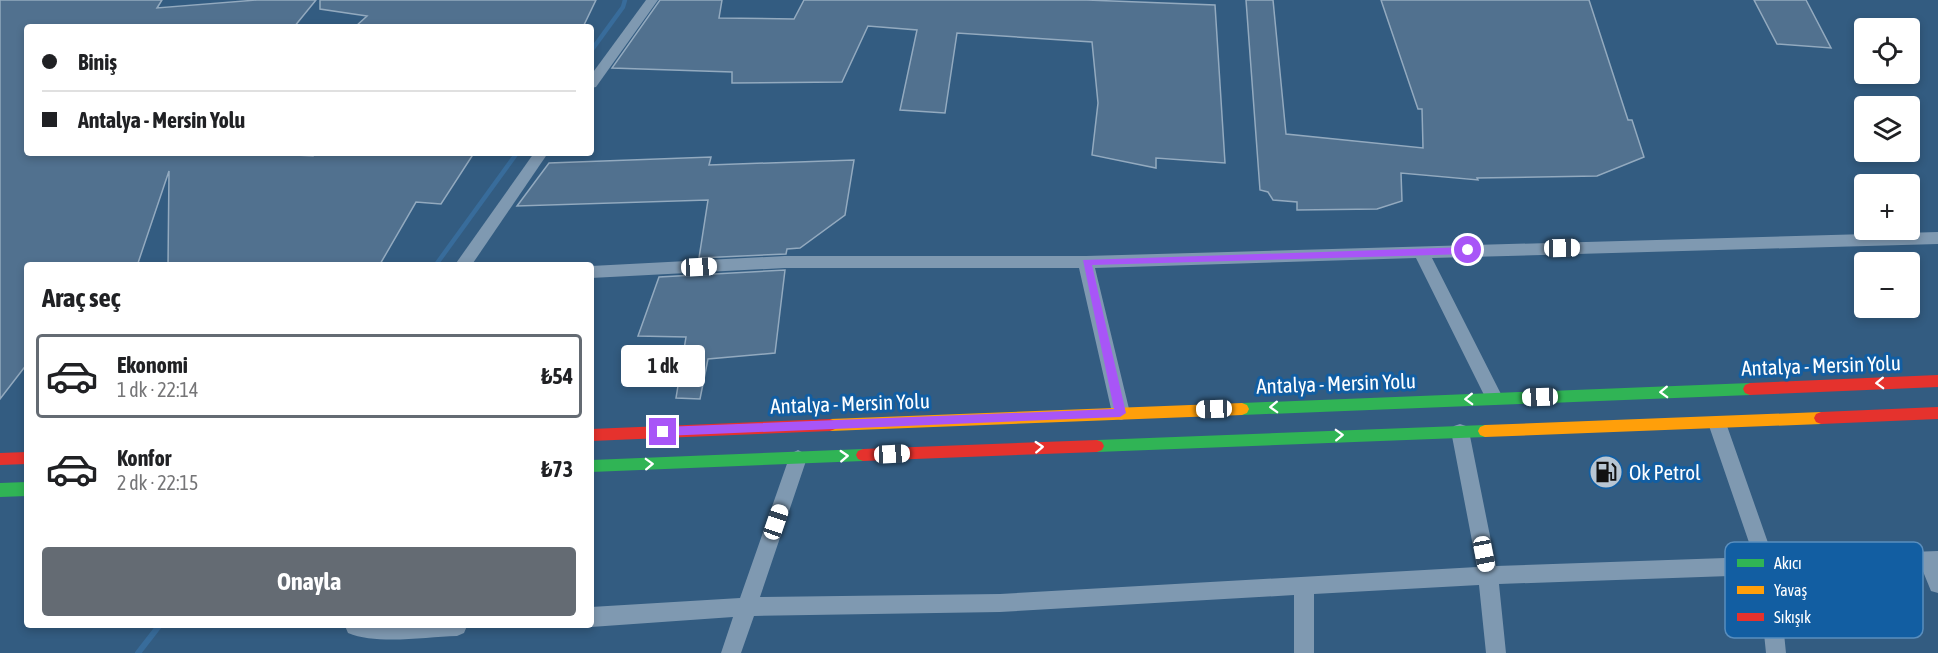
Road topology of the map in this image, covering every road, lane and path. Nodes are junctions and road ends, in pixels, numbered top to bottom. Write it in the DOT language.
graph roads {
  1 [pos="652,0"];
  2 [pos="594,80"];
  3 [pos="539,156"];
  4 [pos="1938,238"];
  5 [pos="1421,252"];
  6 [pos="465,262"];
  7 [pos="1086,262"];
  8 [pos="594,272"];
  9 [pos="1938,381"];
  10 [pos="1494,398"];
  11 [pos="1709,407"];
  12 [pos="1120,413"];
  13 [pos="1938,413"];
  14 [pos="1460,430"];
  15 [pos="594,435"];
  16 [pos="24,458"];
  17 [pos="798,458"];
  18 [pos="0,459"];
  19 [pos="594,466"];
  20 [pos="24,489"];
  21 [pos="0,490"];
  22 [pos="1758,542"];
  23 [pos="1932,560"];
  24 [pos="1725,568"];
  25 [pos="1488,575"];
  26 [pos="1938,584"];
  27 [pos="1304,585"];
  28 [pos="747,608"];
  29 [pos="594,617"];
  30 [pos="384,628"];
  31 [pos="418,628"];
  32 [pos="1774,638"];
  33 [pos="731,653"];
  34 [pos="1304,653"];
  35 [pos="1496,653"];
  36 [pos="1776,653"];
  1 -- 2 [label="street"];
  3 -- 6 [label="street"];
  4 -- 5 [label="street"];
  5 -- 7 [label="street"];
  5 -- 10 [label="street"];
  7 -- 8 [label="street"];
  7 -- 12 [label="street"];
  9 -- 11 [label="highway, Antalya - Mersin Yolu, one-way"];
  11 -- 10 [label="highway, Antalya - Mersin Yolu, one-way"];
  10 -- 12 [label="highway, Antalya - Mersin Yolu, one-way"];
  11 -- 13 [label="highway, Antalya - Mersin Yolu"];
  11 -- 14 [label="highway, Antalya - Mersin Yolu"];
  11 -- 22 [label="street"];
  12 -- 15 [label="highway, Antalya - Mersin Yolu"];
  17 -- 14 [label="highway, Antalya - Mersin Yolu, one-way"];
  14 -- 25 [label="street"];
  16 -- 18 [label="highway"];
  19 -- 17 [label="highway, Antalya - Mersin Yolu, one-way"];
  17 -- 28 [label="street"];
  20 -- 21 [label="highway"];
  23 -- 26 [label="street"];
  24 -- 25 [label="street"];
  25 -- 27 [label="street"];
  25 -- 35 [label="street"];
  27 -- 28 [label="street"];
  27 -- 34 [label="street"];
  28 -- 29 [label="street"];
  28 -- 33 [label="street"];
  30 -- 31 [label="street"];
  32 -- 36 [label="street"];
}
